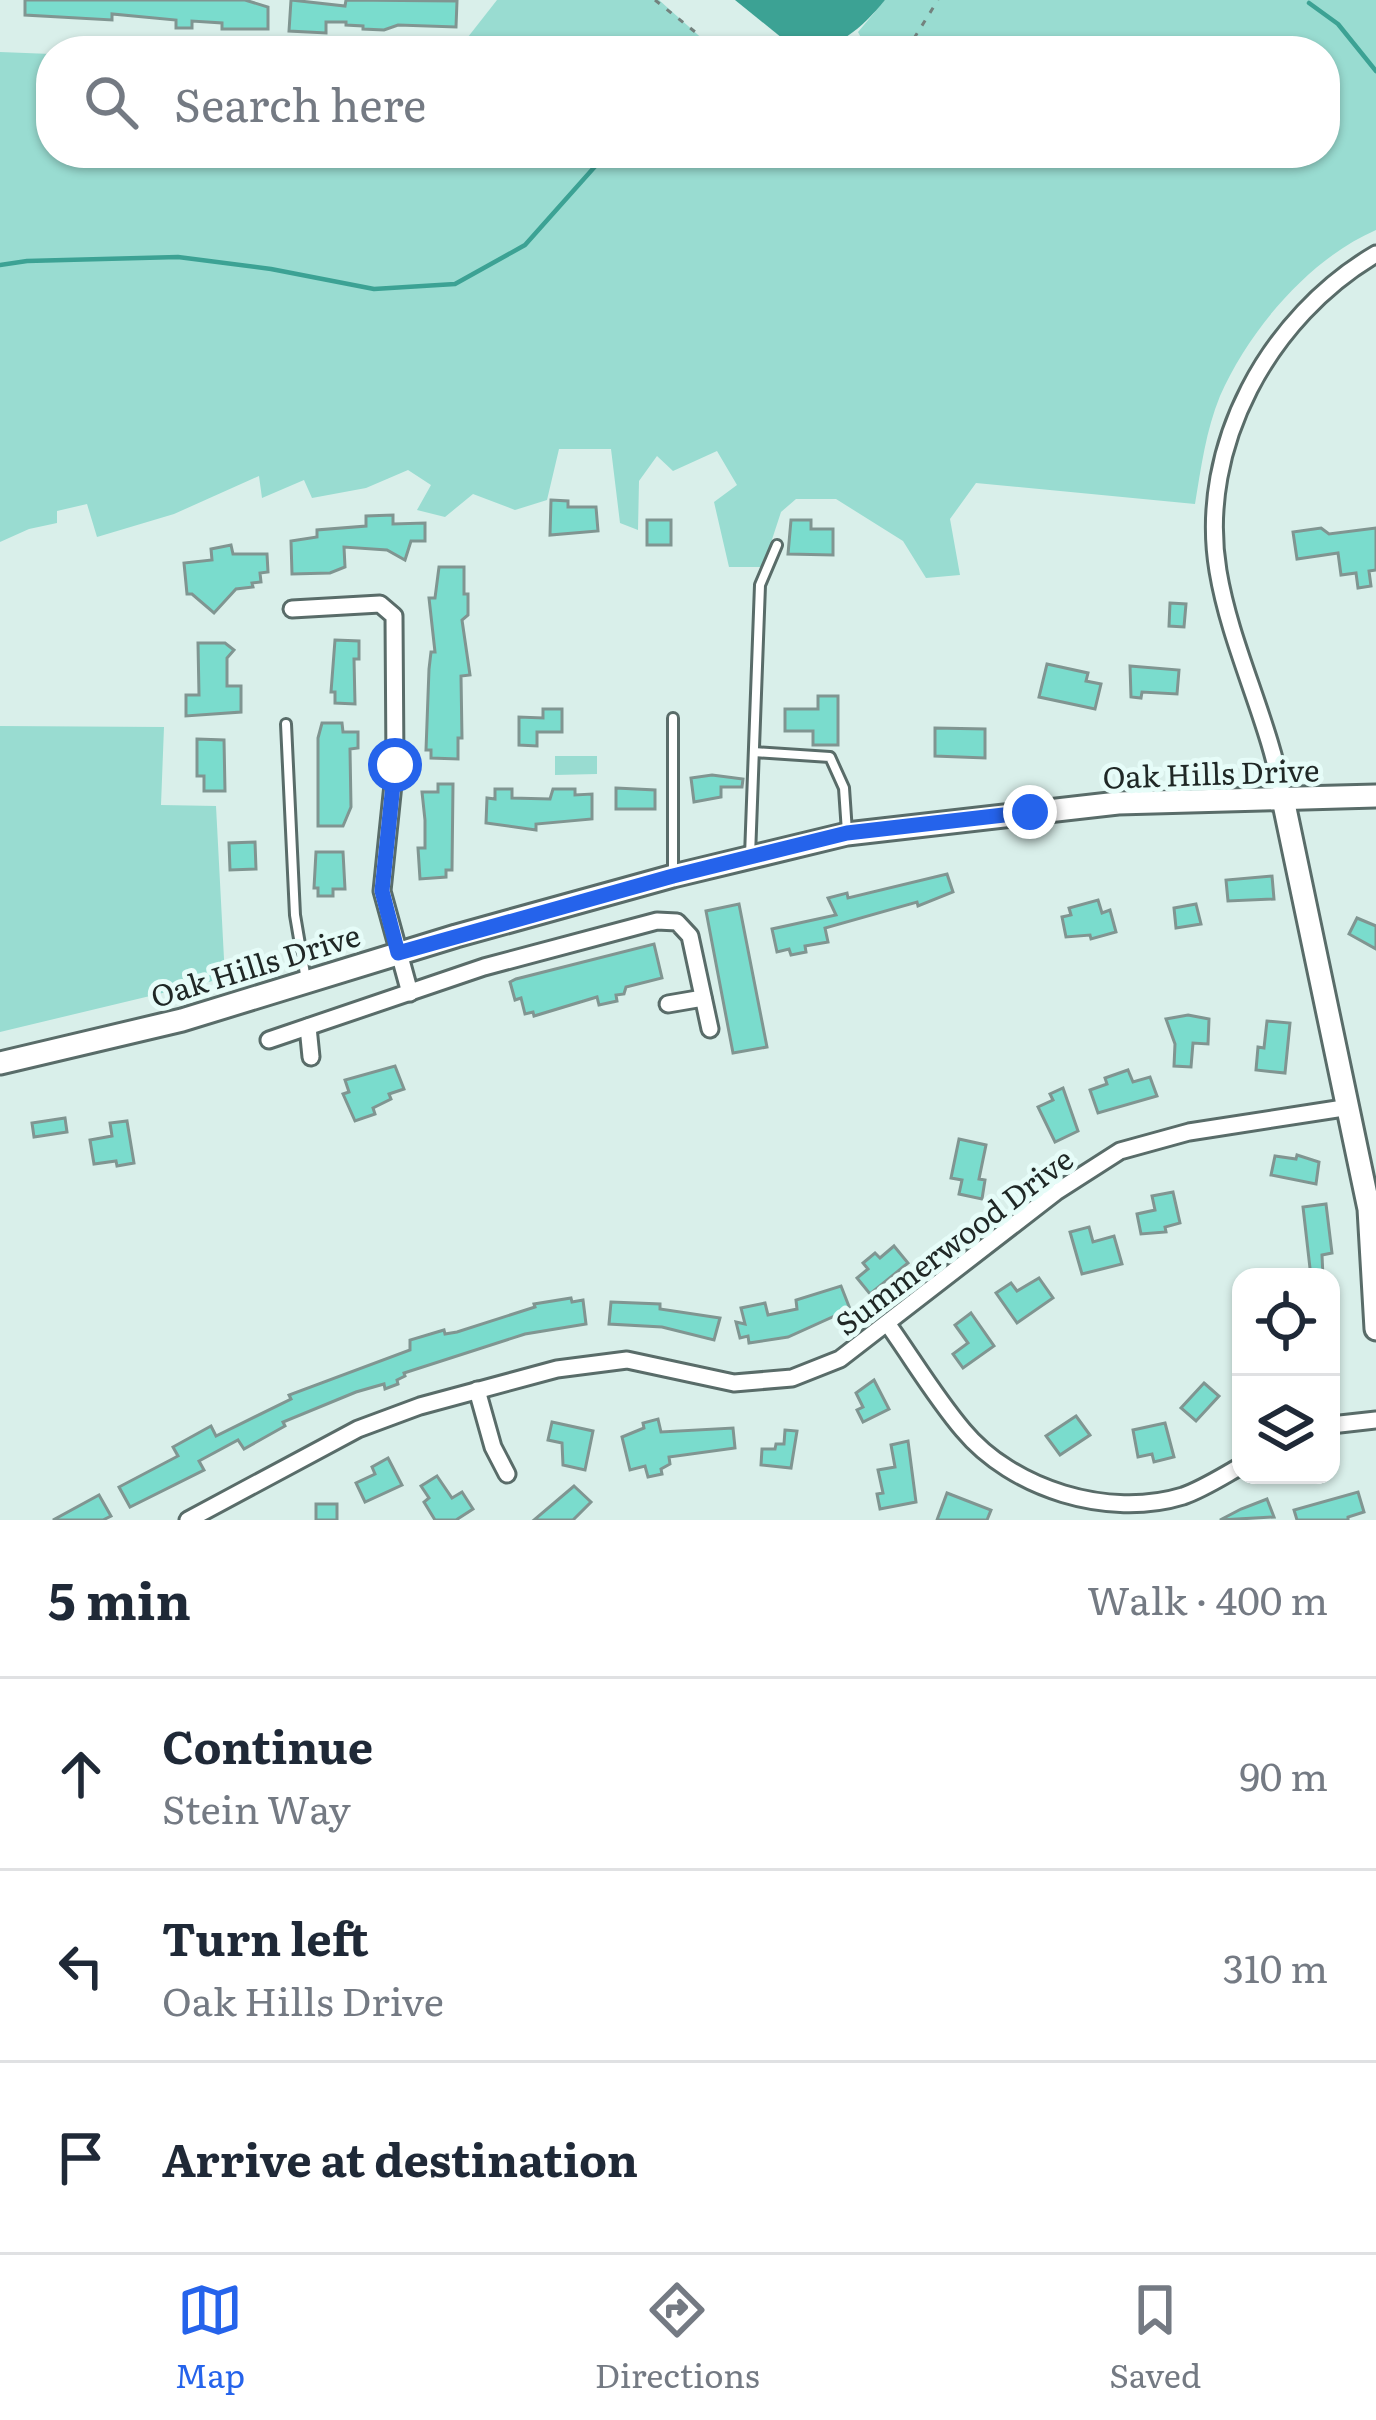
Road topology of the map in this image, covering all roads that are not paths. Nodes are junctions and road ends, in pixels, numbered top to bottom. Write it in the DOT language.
graph roads {
  1 [pos="1376,254"];
  2 [pos="776,545"];
  3 [pos="292,609"];
  4 [pos="673,718"];
  5 [pos="286,724"];
  6 [pos="754,752"];
  7 [pos="1376,796"];
  8 [pos="1283,799"];
  9 [pos="847,833"];
  10 [pos="750,857"];
  11 [pos="673,876"];
  12 [pos="398,953"];
  13 [pos="307,981"];
  14 [pos="410,993"];
  15 [pos="703,998"];
  16 [pos="668,1004"];
  17 [pos="308,1027"];
  18 [pos="710,1029"];
  19 [pos="269,1040"];
  20 [pos="311,1058"];
  21 [pos="0,1063"];
  22 [pos="1350,1107"];
  23 [pos="887,1323"];
  24 [pos="1376,1329"];
  25 [pos="477,1390"];
  26 [pos="1376,1420"];
  27 [pos="1340,1424"];
  28 [pos="1232,1471"];
  29 [pos="507,1474"];
  30 [pos="188,1520"];
  1 -- 8 [label="street"];
  2 -- 6 [label="lane"];
  3 -- 12 [label="street"];
  4 -- 11 [label="lane"];
  5 -- 13 [label="lane"];
  6 -- 9 [label="lane"];
  6 -- 10 [label="lane"];
  7 -- 8 [label="main road, Oak Hills Drive"];
  8 -- 9 [label="main road, Oak Hills Drive"];
  8 -- 22 [label="main road"];
  9 -- 10 [label="main road, Oak Hills Drive"];
  10 -- 11 [label="main road, Oak Hills Drive"];
  11 -- 12 [label="main road, Oak Hills Drive"];
  12 -- 13 [label="main road, Oak Hills Drive"];
  12 -- 14 [label="street"];
  13 -- 21 [label="main road, Oak Hills Drive"];
  14 -- 15 [label="street"];
  14 -- 17 [label="street"];
  15 -- 16 [label="street"];
  15 -- 18 [label="street"];
  17 -- 19 [label="street"];
  17 -- 20 [label="street"];
  22 -- 23 [label="street, Summerwood Drive"];
  22 -- 24 [label="main road"];
  23 -- 25 [label="street, Summerwood Drive"];
  23 -- 28 [label="street"];
  25 -- 29 [label="street"];
  25 -- 30 [label="street, Summerwood Drive"];
  26 -- 27 [label="street"];
}
